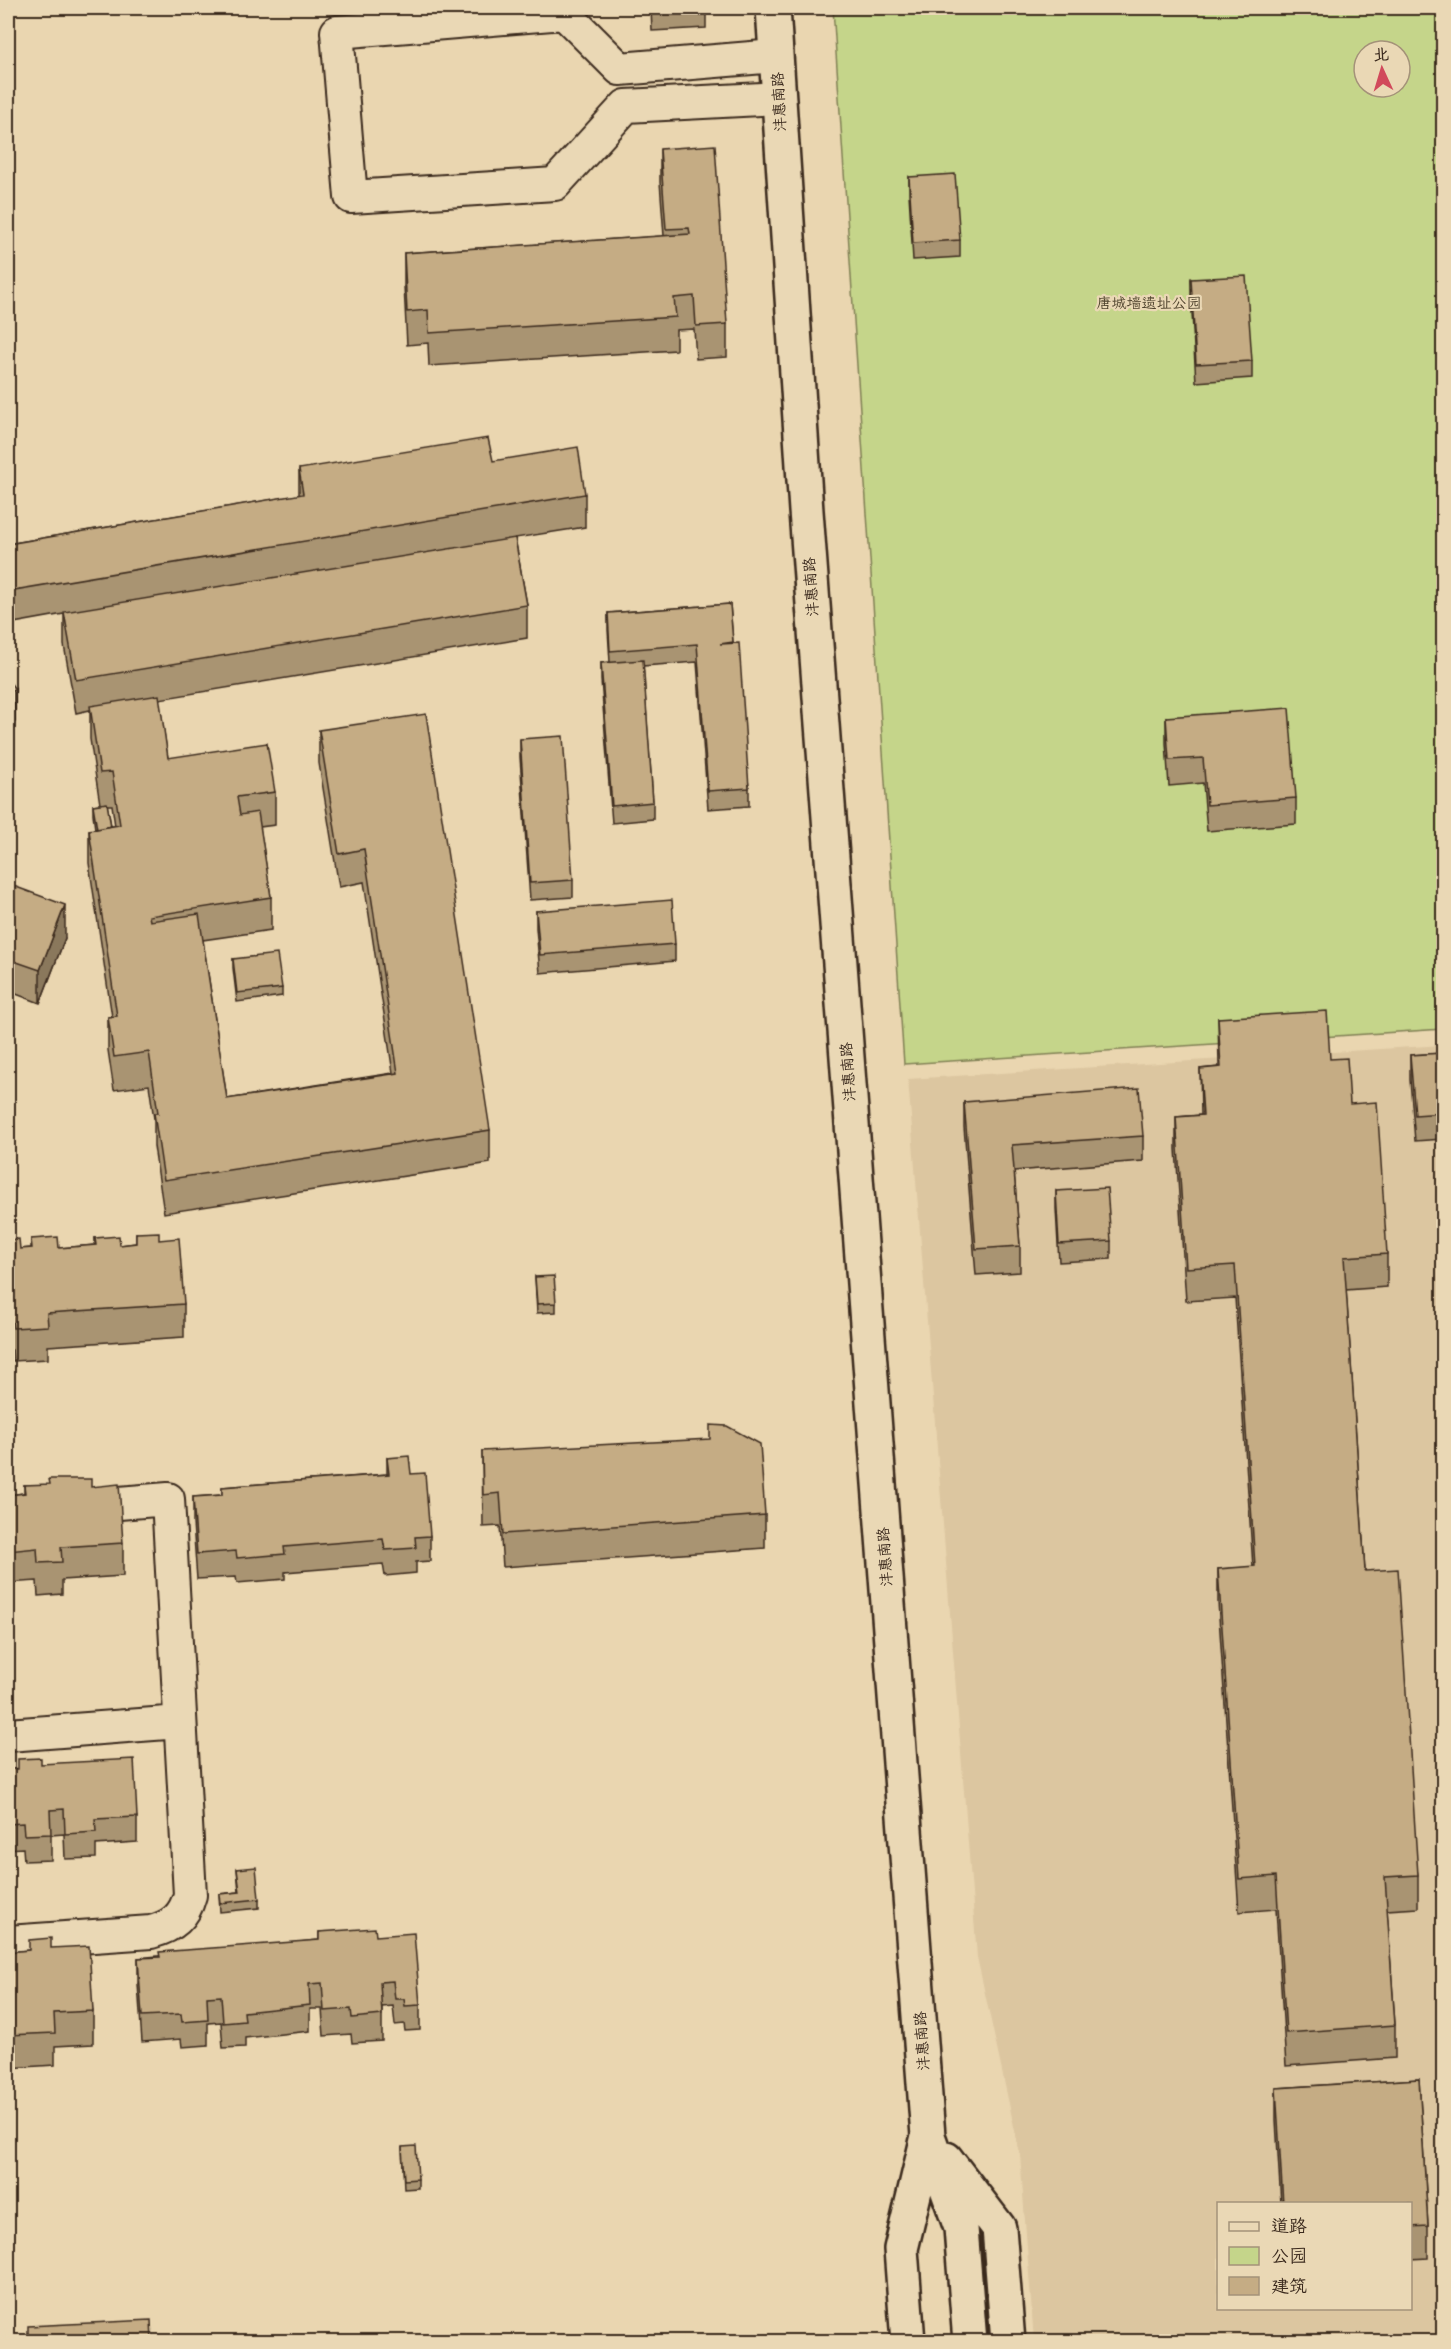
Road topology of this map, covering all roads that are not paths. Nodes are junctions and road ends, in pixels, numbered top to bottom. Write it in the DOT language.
graph roads {
  1 [pos="773,8"];
  2 [pos="776,56"];
  3 [pos="779,98"];
  4 [pos="8,1512"];
  5 [pos="180,1722"];
  6 [pos="8,1735"];
  7 [pos="8,1942"];
  8 [pos="928,2136"];
  9 [pos="908,2342"];
  10 [pos="970,2342"];
  11 [pos="1008,2342"];
  1 -- 2 [label="main road, 沣惠南路"];
  2 -- 3 [label="main road, 沣惠南路"];
  2 -- 3 [label="street"];
  3 -- 8 [label="main road, 沣惠南路"];
  4 -- 5 [label="street"];
  5 -- 6 [label="street"];
  5 -- 7 [label="street"];
  8 -- 9 [label="main road, 沣惠南路"];
  8 -- 10 [label="main road, 沣惠南路"];
  8 -- 11 [label="main road"];
}
